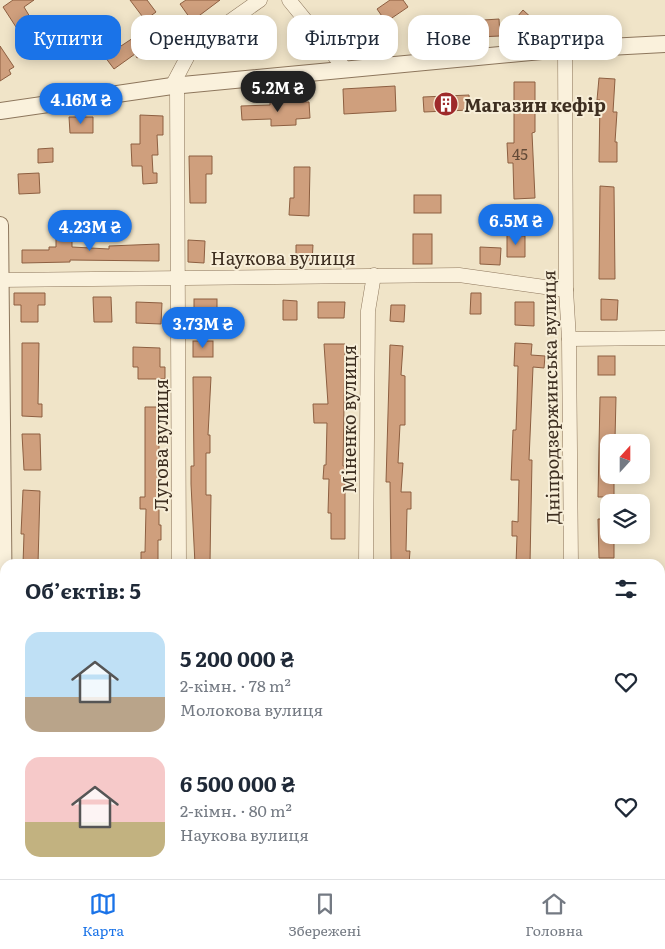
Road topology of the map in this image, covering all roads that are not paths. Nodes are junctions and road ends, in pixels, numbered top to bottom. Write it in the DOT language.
graph roads {
  1 [pos="260,0"];
  2 [pos="289,0"];
  3 [pos="665,44"];
  4 [pos="622,46"];
  5 [pos="499,55"];
  6 [pos="565,60"];
  7 [pos="346,70"];
  8 [pos="175,86"];
  9 [pos="0,111"];
  10 [pos="0,225"];
  11 [pos="374,275"];
  12 [pos="177,277"];
  13 [pos="1,280"];
  14 [pos="566,290"];
  15 [pos="665,338"];
  16 [pos="569,339"];
  17 [pos="4,559"];
  18 [pos="179,559"];
  19 [pos="366,559"];
  20 [pos="571,559"];
  1 -- 8 [label="street"];
  2 -- 7 [label="street"];
  3 -- 4 [label="street"];
  5 -- 7 [label="street"];
  6 -- 14 [label="street, Дніпродзержинська вулиця"];
  7 -- 8 [label="street"];
  8 -- 9 [label="street"];
  8 -- 12 [label="street, Лугова вулиця"];
  10 -- 13 [label="street"];
  11 -- 12 [label="street, Наукова вулиця"];
  11 -- 14 [label="street, Наукова вулиця"];
  11 -- 19 [label="street, Міненко вулиця"];
  12 -- 13 [label="street, Наукова вулиця"];
  12 -- 18 [label="street, Лугова вулиця"];
  13 -- 17 [label="street"];
  14 -- 16 [label="street, Дніпродзержинська вулиця"];
  15 -- 16 [label="street"];
  16 -- 20 [label="street, Дніпродзержинська вулиця"];
}
